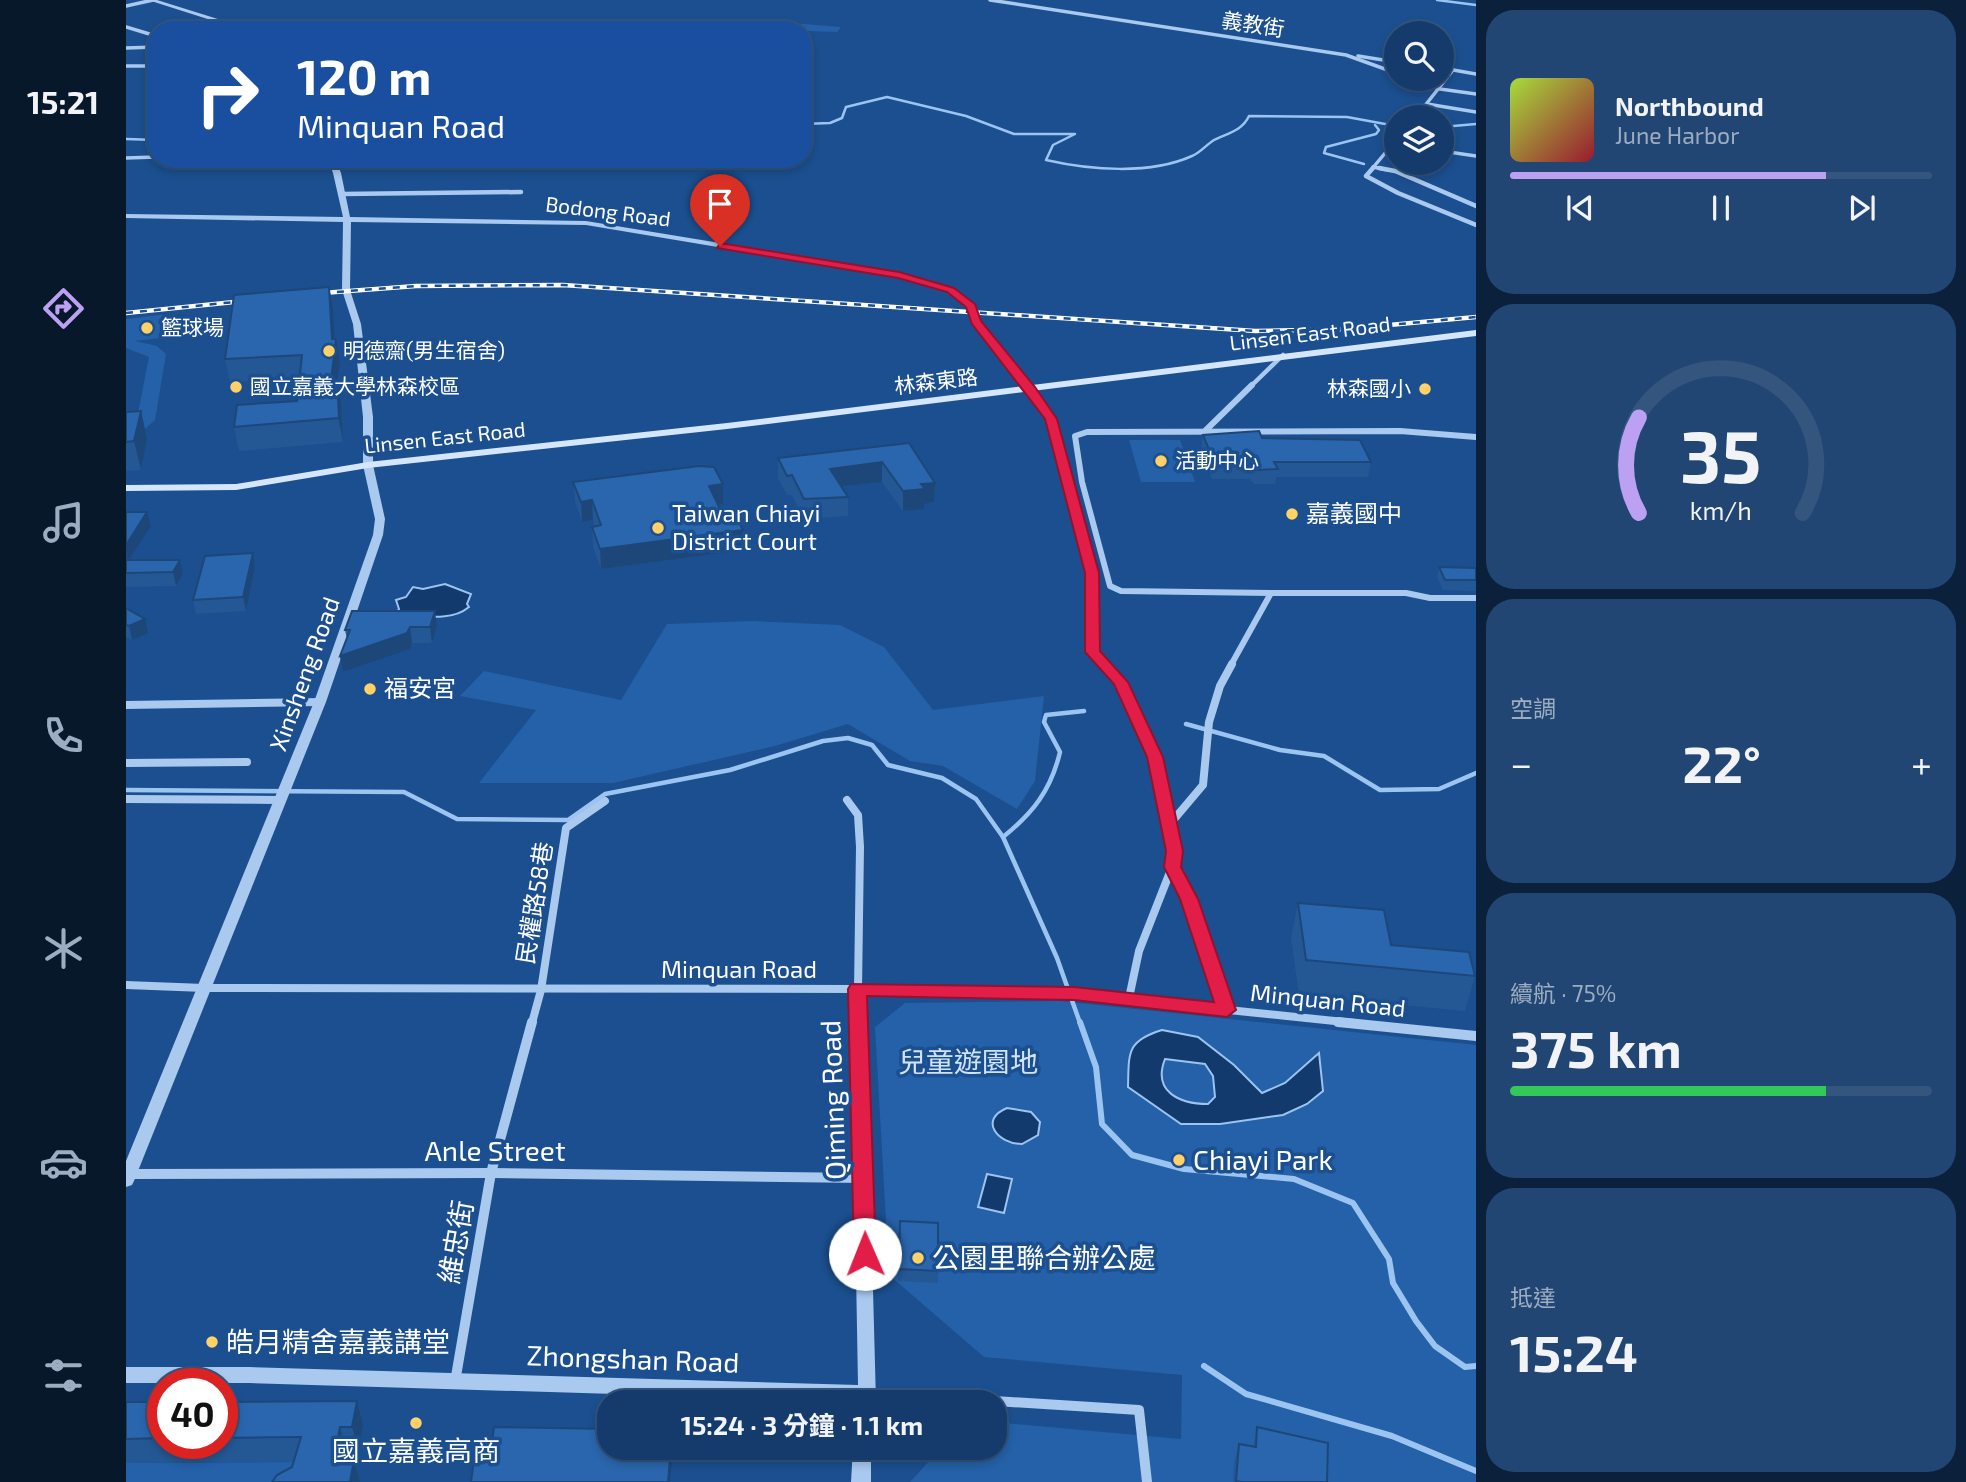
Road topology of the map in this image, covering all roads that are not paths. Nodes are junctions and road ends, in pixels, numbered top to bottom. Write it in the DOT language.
graph roads {
  1 [pos="152,0"];
  2 [pos="990,0"];
  3 [pos="126,6"];
  4 [pos="210,21"];
  5 [pos="127,28"];
  6 [pos="147,34"];
  7 [pos="147,47"];
  8 [pos="126,48"];
  9 [pos="1346,55"];
  10 [pos="1384,60"];
  11 [pos="126,66"];
  12 [pos="147,66"];
  13 [pos="1384,69"];
  14 [pos="1454,69"];
  15 [pos="1476,74"];
  16 [pos="1438,91"];
  17 [pos="1454,91"];
  18 [pos="1476,94"];
  19 [pos="1427,104"];
  20 [pos="1476,112"];
  21 [pos="1454,153"];
  22 [pos="1384,155"];
  23 [pos="1476,156"];
  24 [pos="147,157"];
  25 [pos="126,158"];
  26 [pos="1373,167"];
  27 [pos="334,168"];
  28 [pos="521,192"];
  29 [pos="342,194"];
  30 [pos="1476,206"];
  31 [pos="126,216"];
  32 [pos="347,220"];
  33 [pos="1476,225"];
  34 [pos="1476,333"];
  35 [pos="1283,355"];
  36 [pos="1031,390"];
  37 [pos="1206,430"];
  38 [pos="1476,437"];
  39 [pos="368,465"];
  40 [pos="126,488"];
  41 [pos="1271,593"];
  42 [pos="1476,598"];
  43 [pos="320,702"];
  44 [pos="126,705"];
  45 [pos="247,762"];
  46 [pos="126,764"];
  47 [pos="282,794"];
  48 [pos="126,799"];
  49 [pos="847,800"];
  50 [pos="605,801"];
  51 [pos="1170,824"];
  52 [pos="1172,867"];
  53 [pos="126,985"];
  54 [pos="204,988"];
  55 [pos="858,989"];
  56 [pos="541,990"];
  57 [pos="1129,998"];
  58 [pos="1227,1010"];
  59 [pos="1476,1036"];
  60 [pos="491,1173"];
  61 [pos="127,1176"];
  62 [pos="864,1178"];
  63 [pos="126,1375"];
  64 [pos="455,1383"];
  65 [pos="661,1390"];
  66 [pos="867,1390"];
  67 [pos="1007,1404"];
  68 [pos="862,1460"];
  69 [pos="861,1482"];
  70 [pos="1147,1482"];
  1 -- 3 [label="street"];
  1 -- 4 [label="street"];
  2 -- 9 [label="street, 義教街"];
  5 -- 6 [label="street"];
  7 -- 8 [label="street"];
  9 -- 10 [label="street"];
  9 -- 13 [label="street"];
  11 -- 12 [label="street"];
  14 -- 15 [label="street"];
  16 -- 19 [label="street"];
  17 -- 18 [label="street"];
  19 -- 20 [label="street"];
  21 -- 23 [label="street"];
  22 -- 26 [label="street"];
  24 -- 25 [label="street"];
  26 -- 30 [label="street"];
  26 -- 33 [label="street"];
  27 -- 29 [label="street, Xinsheng Road"];
  28 -- 29 [label="street"];
  29 -- 32 [label="street, Xinsheng Road"];
  31 -- 32 [label="street, Bodong Road"];
  32 -- 36 [label="street, Bodong Road"];
  32 -- 39 [label="street, Xinsheng Road"];
  34 -- 35 [label="main road, Linsen East Road"];
  35 -- 36 [label="main road"];
  35 -- 37 [label="street"];
  36 -- 39 [label="main road, Linsen East Road"];
  36 -- 51 [label="street"];
  37 -- 38 [label="street"];
  37 -- 41 [label="street"];
  39 -- 40 [label="main road, Linsen East Road"];
  39 -- 43 [label="street, Xinsheng Road"];
  41 -- 42 [label="street"];
  41 -- 51 [label="street"];
  43 -- 44 [label="street"];
  43 -- 47 [label="street, Xinsheng Road"];
  45 -- 46 [label="street"];
  47 -- 48 [label="street"];
  47 -- 54 [label="street, Xinsheng Road"];
  49 -- 55 [label="street, Qiming Road"];
  50 -- 56 [label="street, 民權路58巷"];
  51 -- 52 [label="street"];
  52 -- 57 [label="street"];
  52 -- 58 [label="street"];
  53 -- 54 [label="street, Minquan Road"];
  54 -- 56 [label="street, Minquan Road"];
  54 -- 61 [label="street, Xinsheng Road"];
  55 -- 56 [label="street, Minquan Road"];
  55 -- 57 [label="street, Minquan Road"];
  55 -- 62 [label="street, Qiming Road"];
  56 -- 60 [label="street, 維忠街"];
  57 -- 58 [label="street, Minquan Road"];
  58 -- 59 [label="street, Minquan Road"];
  60 -- 61 [label="street, Anle Street"];
  60 -- 62 [label="street, Anle Street"];
  60 -- 64 [label="street, 維忠街"];
  62 -- 66 [label="street, Qiming Road"];
  63 -- 64 [label="street, Zhongshan Road"];
  64 -- 65 [label="street, Zhongshan Road"];
  67 -- 70 [label="street, Zhongshan Road"];
  68 -- 69 [label="street"];
}
